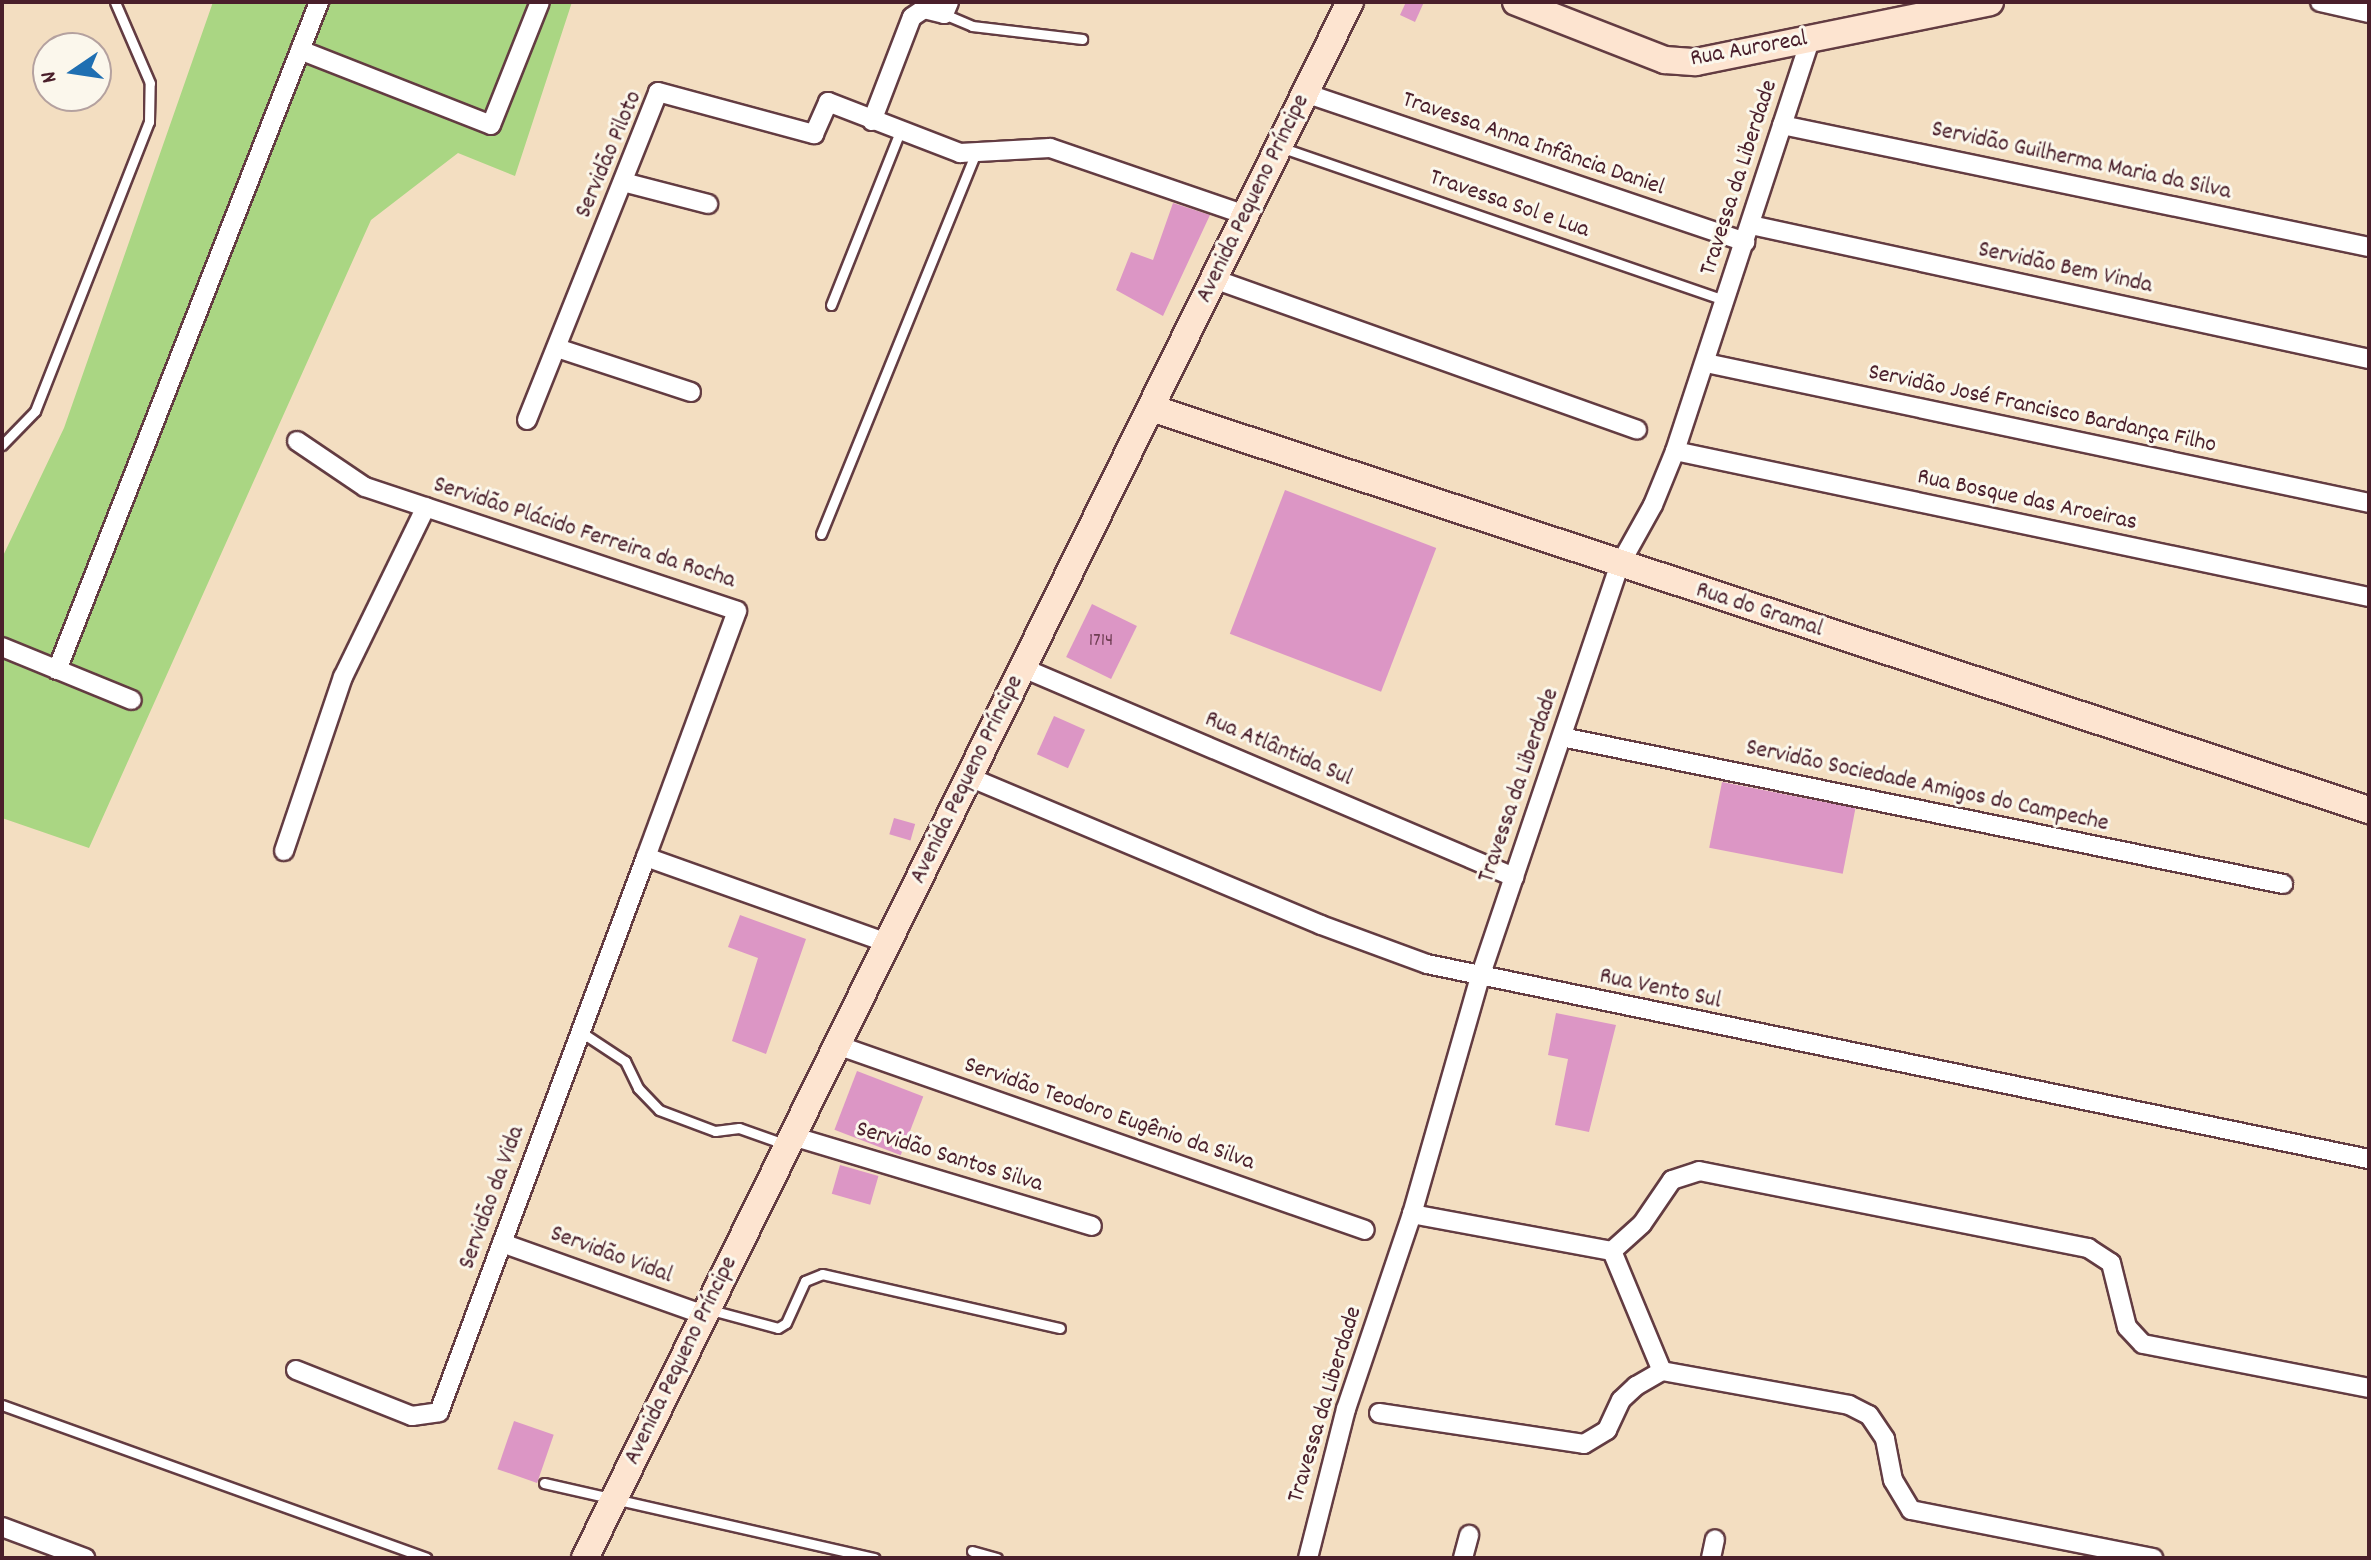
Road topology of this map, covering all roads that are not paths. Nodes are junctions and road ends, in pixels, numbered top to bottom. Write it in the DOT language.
graph roads {
  1 [pos="115,2"];
  2 [pos="319,2"];
  3 [pos="540,2"];
  4 [pos="1350,2"];
  5 [pos="1516,2"];
  6 [pos="1990,2"];
  7 [pos="2320,2"];
  8 [pos="946,8"];
  9 [pos="2369,13"];
  10 [pos="1082,39"];
  11 [pos="1810,40"];
  12 [pos="300,50"];
  13 [pos="1305,93"];
  14 [pos="872,121"];
  15 [pos="1782,125"];
  16 [pos="900,132"];
  17 [pos="1279,147"];
  18 [pos="975,155"];
  19 [pos="623,182"];
  20 [pos="708,204"];
  21 [pos="1246,215"];
  22 [pos="1748,234"];
  23 [pos="2369,247"];
  24 [pos="1214,279"];
  25 [pos="1726,301"];
  26 [pos="831,305"];
  27 [pos="557,348"];
  28 [pos="2369,359"];
  29 [pos="1706,363"];
  30 [pos="691,392"];
  31 [pos="1151,408"];
  32 [pos="527,420"];
  33 [pos="1637,430"];
  34 [pos="297,441"];
  35 [pos="2,445"];
  36 [pos="1675,451"];
  37 [pos="2369,503"];
  38 [pos="426,507"];
  39 [pos="821,534"];
  40 [pos="1619,566"];
  41 [pos="2369,597"];
  42 [pos="2,647"];
  43 [pos="1023,668"];
  44 [pos="57,670"];
  45 [pos="132,700"];
  46 [pos="1562,737"];
  47 [pos="969,777"];
  48 [pos="2369,810"];
  49 [pos="284,851"];
  50 [pos="646,857"];
  51 [pos="1514,877"];
  52 [pos="2283,884"];
  53 [pos="887,943"];
  54 [pos="1480,977"];
  55 [pos="581,1032"];
  56 [pos="837,1045"];
  57 [pos="790,1141"];
  58 [pos="2369,1159"];
  59 [pos="1412,1214"];
  60 [pos="1092,1226"];
  61 [pos="1365,1230"];
  62 [pos="502,1243"];
  63 [pos="1612,1251"];
  64 [pos="706,1312"];
  65 [pos="1060,1328"];
  66 [pos="296,1370"];
  67 [pos="1662,1371"];
  68 [pos="2369,1388"];
  69 [pos="2,1405"];
  70 [pos="1379,1413"];
  71 [pos="544,1483"];
  72 [pos="616,1495"];
  73 [pos="2,1527"];
  74 [pos="1469,1535"];
  75 [pos="1715,1539"];
  76 [pos="972,1551"];
  77 [pos="85,1558"];
  78 [pos="426,1558"];
  79 [pos="585,1558"];
  80 [pos="875,1558"];
  81 [pos="997,1558"];
  82 [pos="1308,1558"];
  83 [pos="1463,1558"];
  84 [pos="1711,1558"];
  85 [pos="2153,1558"];
  1 -- 35 [label="lane"];
  2 -- 12 [label="street"];
  3 -- 12 [label="street"];
  4 -- 13 [label="main road, Avenida Pequeno Príncipe"];
  5 -- 11 [label="main road, Rua Auroreal"];
  6 -- 11 [label="main road, Rua Auroreal"];
  7 -- 9 [label="street"];
  8 -- 10 [label="lane"];
  8 -- 14 [label="street"];
  11 -- 15 [label="street, Travessa da Liberdade"];
  12 -- 44 [label="street"];
  13 -- 17 [label="main road, Avenida Pequeno Príncipe"];
  13 -- 22 [label="street, Travessa Anna Infância Daniel"];
  14 -- 16 [label="street, Servidão Piloto"];
  14 -- 19 [label="street, Servidão Piloto"];
  15 -- 22 [label="street, Travessa da Liberdade"];
  15 -- 23 [label="street, Servidão Guilherma Maria da Silva"];
  16 -- 18 [label="street, Servidão Piloto"];
  16 -- 26 [label="lane"];
  17 -- 21 [label="main road, Avenida Pequeno Príncipe"];
  17 -- 25 [label="lane, Travessa Sol e Lua"];
  18 -- 21 [label="street, Servidão Piloto"];
  18 -- 39 [label="lane"];
  19 -- 20 [label="street"];
  19 -- 27 [label="street, Servidão Piloto"];
  21 -- 24 [label="main road, Avenida Pequeno Príncipe"];
  22 -- 25 [label="street, Travessa da Liberdade"];
  22 -- 28 [label="street, Servidão Bem Vinda"];
  24 -- 31 [label="main road, Avenida Pequeno Príncipe"];
  24 -- 33 [label="street"];
  25 -- 29 [label="street, Travessa da Liberdade"];
  27 -- 30 [label="street"];
  27 -- 32 [label="street, Servidão Piloto"];
  29 -- 36 [label="street, Travessa da Liberdade"];
  29 -- 37 [label="street, Servidão José Francisco Bardança Filho"];
  31 -- 40 [label="main road, Rua do Gramal"];
  31 -- 43 [label="main road, Avenida Pequeno Príncipe"];
  34 -- 38 [label="street, Servidão Plácido Ferreira da Rocha"];
  36 -- 40 [label="street, Travessa da Liberdade"];
  36 -- 41 [label="street, Rua Bosque das Aroeiras"];
  38 -- 49 [label="street"];
  38 -- 50 [label="street, Servidão Plácido Ferreira da Rocha"];
  40 -- 46 [label="street, Travessa da Liberdade"];
  40 -- 48 [label="main road, Rua do Gramal"];
  42 -- 44 [label="street"];
  43 -- 47 [label="main road, Avenida Pequeno Príncipe"];
  43 -- 51 [label="street, Rua Atlântida Sul"];
  44 -- 45 [label="street"];
  46 -- 51 [label="street, Travessa da Liberdade"];
  46 -- 52 [label="street, Servidão Sociedade Amigos do Campeche"];
  47 -- 53 [label="main road, Avenida Pequeno Príncipe"];
  47 -- 54 [label="street, Rua Vento Sul"];
  50 -- 53 [label="street"];
  50 -- 55 [label="street, Servidão da Vida"];
  51 -- 54 [label="street, Travessa da Liberdade"];
  53 -- 56 [label="main road, Avenida Pequeno Príncipe"];
  54 -- 58 [label="street, Rua Vento Sul"];
  54 -- 59 [label="street, Travessa da Liberdade"];
  55 -- 57 [label="lane"];
  55 -- 62 [label="street, Servidão da Vida"];
  56 -- 57 [label="main road, Avenida Pequeno Príncipe"];
  56 -- 61 [label="street, Servidão Teodoro Eugênio da Silva"];
  57 -- 60 [label="street, Servidão Santos Silva"];
  57 -- 64 [label="main road, Avenida Pequeno Príncipe"];
  59 -- 63 [label="street"];
  59 -- 82 [label="street, Travessa da Liberdade"];
  62 -- 64 [label="street, Servidão Vidal"];
  62 -- 66 [label="street, Servidão da Vida"];
  63 -- 67 [label="street"];
  63 -- 68 [label="street"];
  64 -- 65 [label="lane"];
  64 -- 72 [label="main road, Avenida Pequeno Príncipe"];
  67 -- 70 [label="street"];
  67 -- 85 [label="street"];
  69 -- 78 [label="lane"];
  71 -- 72 [label="lane"];
  72 -- 79 [label="main road, Avenida Pequeno Príncipe"];
  72 -- 80 [label="lane"];
  73 -- 77 [label="street"];
  74 -- 83 [label="street"];
  75 -- 84 [label="street"];
  76 -- 81 [label="lane"];
}
